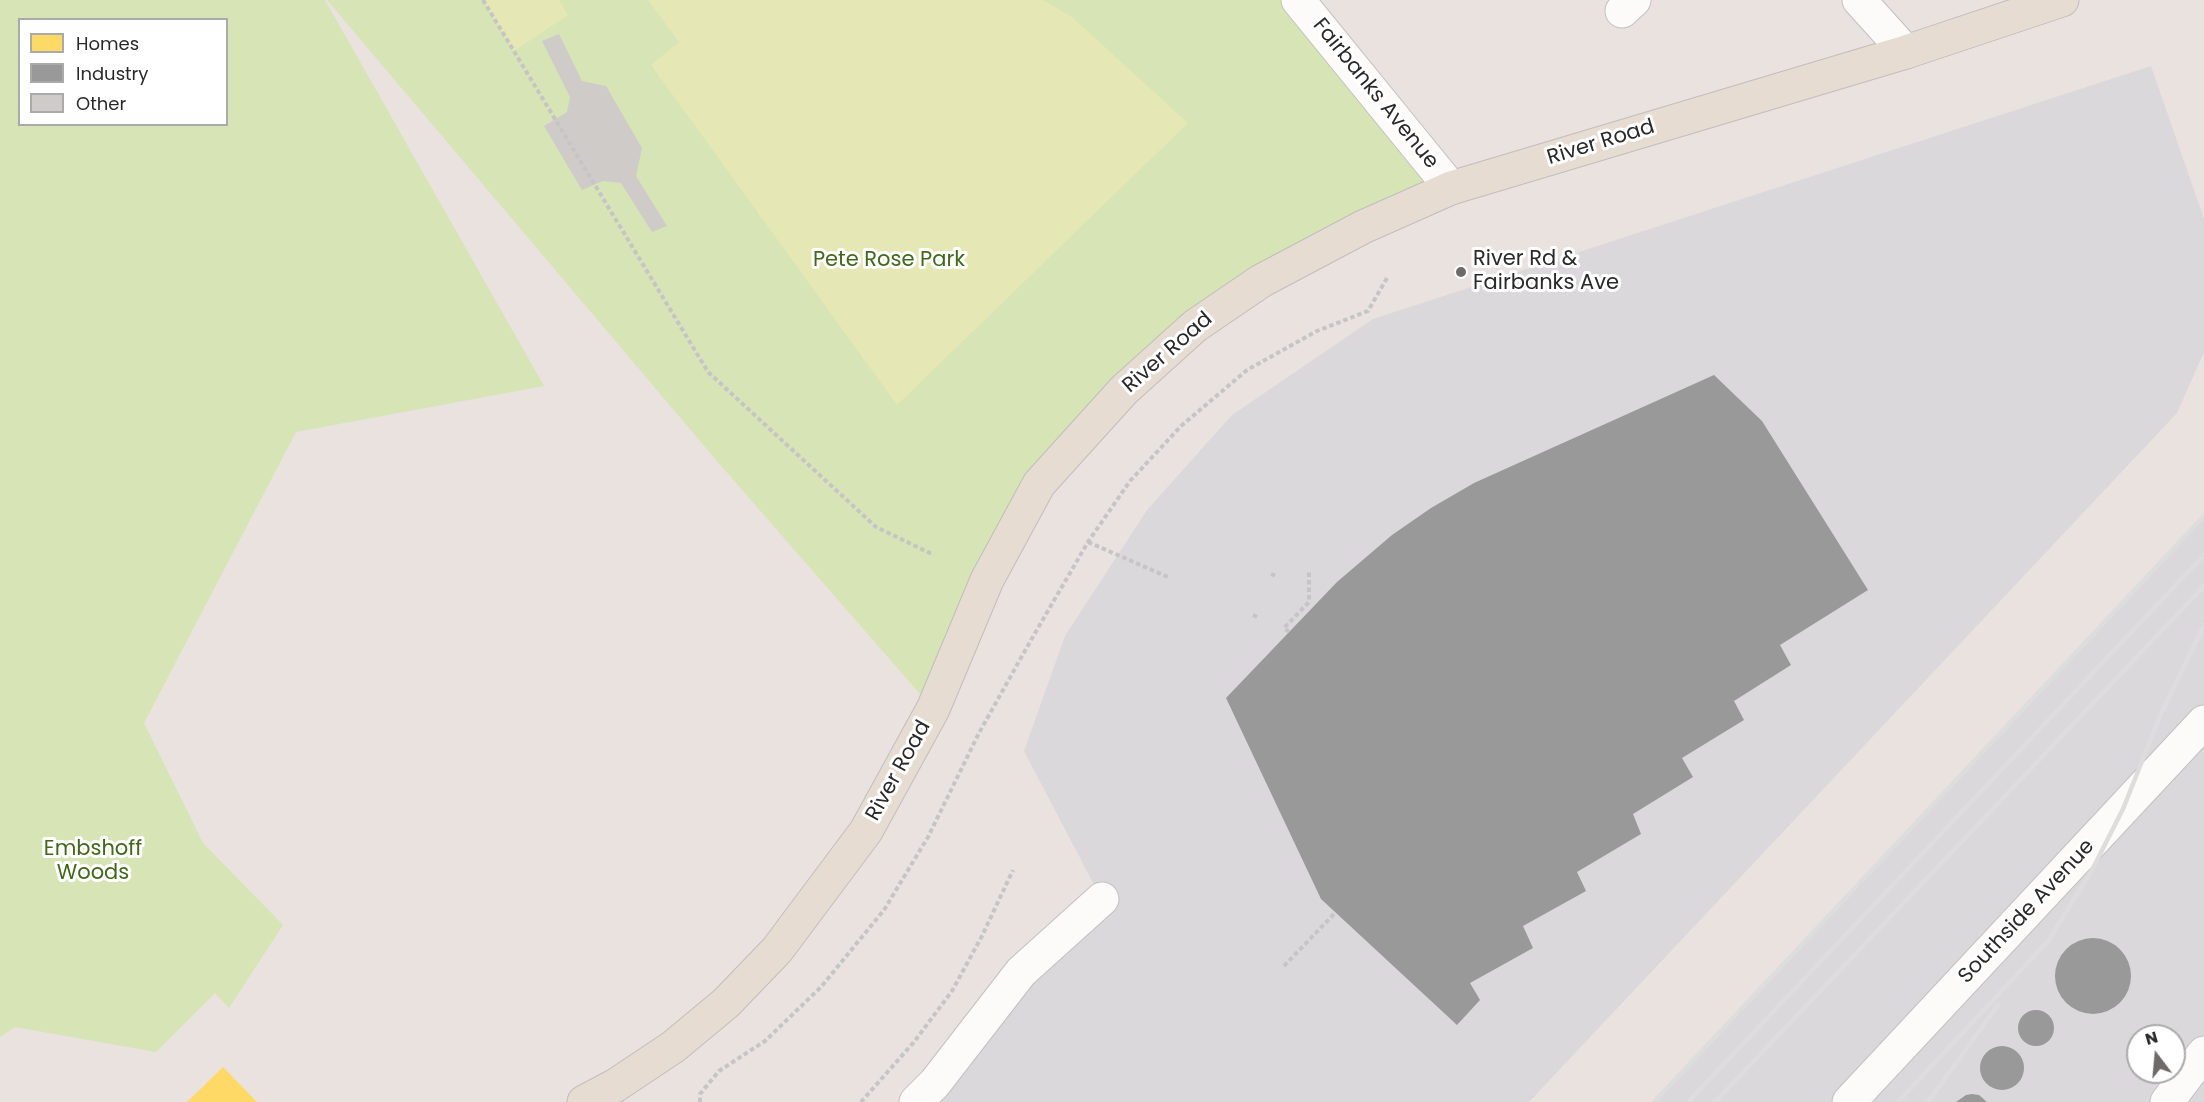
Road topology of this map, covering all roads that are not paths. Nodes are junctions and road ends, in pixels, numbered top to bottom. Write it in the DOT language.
graph roads {
  1 [pos="1298,0"];
  2 [pos="1858,0"];
  3 [pos="2062,0"];
  4 [pos="1906,52"];
  5 [pos="1451,188"];
  6 [pos="2204,722"];
  7 [pos="1102,899"];
  8 [pos="2204,1053"];
  9 [pos="621,1094"];
  10 [pos="584,1102"];
  11 [pos="916,1102"];
  12 [pos="1849,1102"];
  13 [pos="2168,1102"];
  1 -- 5 [label="street, Fairbanks Avenue"];
  2 -- 4 [label="street"];
  3 -- 4 [label="main road, River Road"];
  4 -- 5 [label="main road, River Road"];
  5 -- 9 [label="main road, River Road"];
  6 -- 12 [label="street, Southside Avenue"];
  7 -- 11 [label="street"];
  8 -- 13 [label="street"];
  9 -- 10 [label="main road, River Road"];
}
